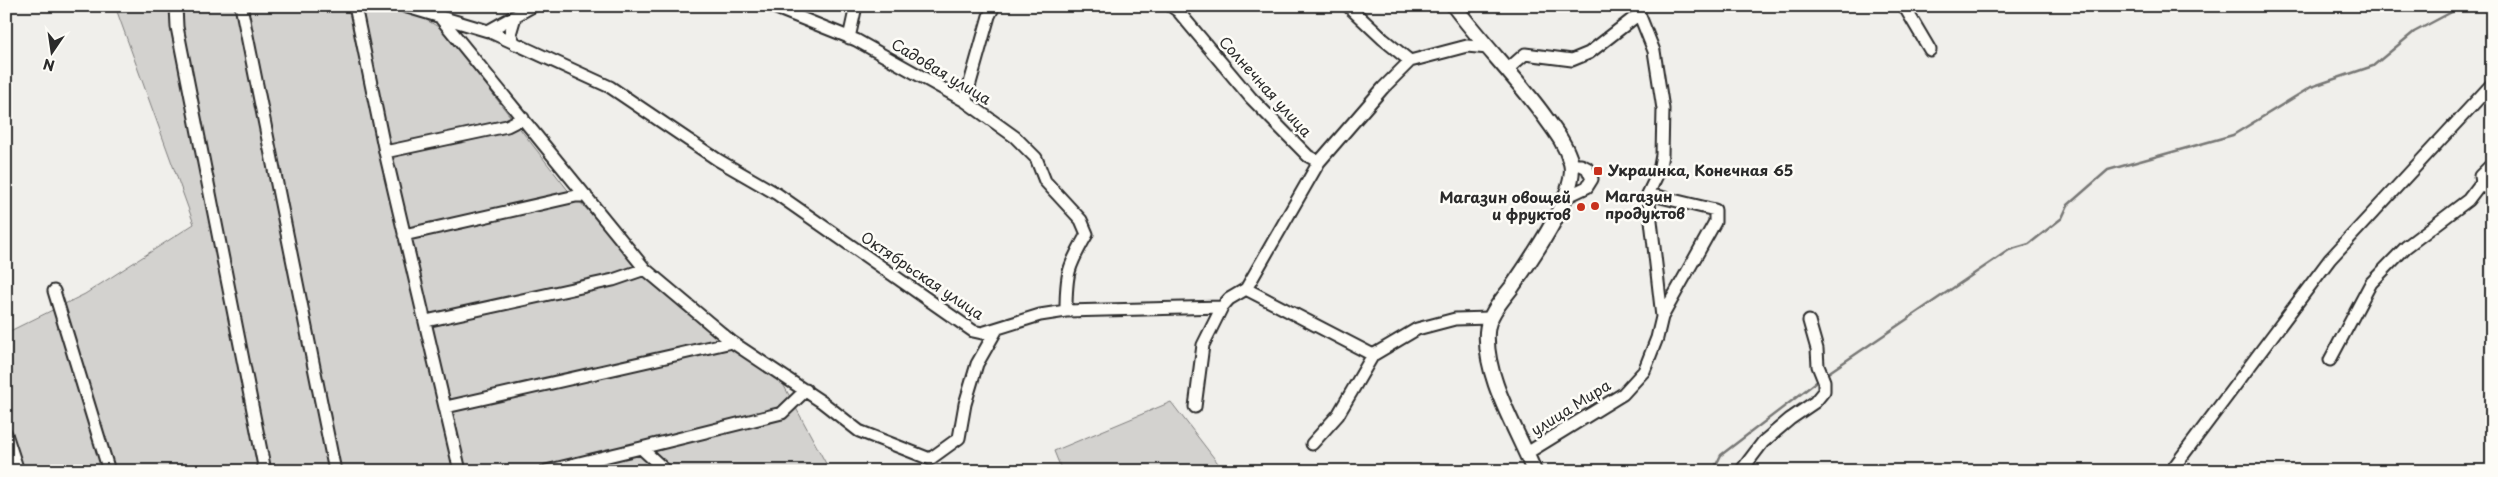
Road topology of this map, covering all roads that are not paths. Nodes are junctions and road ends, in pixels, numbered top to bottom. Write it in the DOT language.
graph roads {
  1 [pos="176,6"];
  2 [pos="241,6"];
  3 [pos="355,6"];
  4 [pos="404,6"];
  5 [pos="533,6"];
  6 [pos="771,6"];
  7 [pos="856,6"];
  8 [pos="994,6"];
  9 [pos="1171,6"];
  10 [pos="1348,6"];
  11 [pos="1454,6"];
  12 [pos="1904,6"];
  13 [pos="1637,10"];
  14 [pos="439,16"];
  15 [pos="515,17"];
  16 [pos="488,30"];
  17 [pos="849,38"];
  18 [pos="515,44"];
  19 [pos="1488,48"];
  20 [pos="1930,50"];
  21 [pos="1410,60"];
  22 [pos="1508,69"];
  23 [pos="2492,84"];
  24 [pos="965,101"];
  25 [pos="523,118"];
  26 [pos="385,152"];
  27 [pos="1319,162"];
  28 [pos="2492,164"];
  29 [pos="1572,165"];
  30 [pos="2481,183"];
  31 [pos="2492,192"];
  32 [pos="1648,194"];
  33 [pos="586,196"];
  34 [pos="1566,197"];
  35 [pos="404,235"];
  36 [pos="644,269"];
  37 [pos="1246,289"];
  38 [pos="54,291"];
  39 [pos="1222,306"];
  40 [pos="1066,311"];
  41 [pos="1662,317"];
  42 [pos="1490,318"];
  43 [pos="1809,321"];
  44 [pos="426,322"];
  45 [pos="997,329"];
  46 [pos="732,342"];
  47 [pos="1373,355"];
  48 [pos="2330,360"];
  49 [pos="806,390"];
  50 [pos="446,407"];
  51 [pos="1195,407"];
  52 [pos="6,434"];
  53 [pos="1312,444"];
  54 [pos="641,448"];
  55 [pos="1527,453"];
  56 [pos="18,471"];
  57 [pos="109,471"];
  58 [pos="265,471"];
  59 [pos="335,471"];
  60 [pos="460,471"];
  61 [pos="546,471"];
  62 [pos="666,471"];
  63 [pos="1534,471"];
  64 [pos="1741,471"];
  65 [pos="2171,471"];
  1 -- 58 [label="street"];
  2 -- 59 [label="street"];
  3 -- 26 [label="street"];
  4 -- 14 [label="street, Октябрьская улица"];
  5 -- 15 [label="street"];
  6 -- 17 [label="street, Садовая улица"];
  7 -- 17 [label="street"];
  8 -- 24 [label="street"];
  9 -- 27 [label="street, Солнечная улица"];
  10 -- 21 [label="street"];
  11 -- 19 [label="main road"];
  12 -- 20 [label="street"];
  13 -- 22 [label="street, улица Мира"];
  13 -- 32 [label="street, улица Мира"];
  14 -- 16 [label="street, Октябрьская улица"];
  14 -- 25 [label="street"];
  15 -- 16 [label="street"];
  15 -- 18 [label="street"];
  16 -- 18 [label="street, Октябрьская улица"];
  17 -- 24 [label="street, Садовая улица"];
  18 -- 45 [label="street, Октябрьская улица"];
  19 -- 21 [label="street"];
  19 -- 22 [label="main road"];
  21 -- 27 [label="street"];
  22 -- 29 [label="main road"];
  23 -- 65 [label="street"];
  24 -- 40 [label="street, Садовая улица"];
  25 -- 26 [label="street"];
  25 -- 33 [label="street"];
  26 -- 35 [label="street"];
  27 -- 37 [label="street"];
  28 -- 30 [label="street"];
  29 -- 34 [label="main road"];
  29 -- 34 [label="street"];
  30 -- 31 [label="street"];
  30 -- 48 [label="street"];
  32 -- 41 [label="street, улица Мира"];
  32 -- 41 [label="street"];
  33 -- 35 [label="street"];
  33 -- 36 [label="street"];
  34 -- 42 [label="main road"];
  35 -- 44 [label="street"];
  36 -- 44 [label="street"];
  36 -- 46 [label="street"];
  37 -- 39 [label="street"];
  37 -- 47 [label="street"];
  38 -- 57 [label="street"];
  39 -- 40 [label="street, Октябрьская улица"];
  39 -- 51 [label="street"];
  40 -- 45 [label="street, Октябрьская улица"];
  41 -- 55 [label="street, улица Мира"];
  42 -- 47 [label="street"];
  42 -- 55 [label="main road"];
  43 -- 64 [label="street"];
  44 -- 50 [label="street"];
  45 -- 49 [label="street"];
  46 -- 49 [label="street"];
  46 -- 50 [label="street"];
  47 -- 53 [label="street"];
  49 -- 54 [label="street"];
  50 -- 60 [label="street"];
  52 -- 56 [label="street"];
  54 -- 61 [label="street"];
  54 -- 62 [label="street"];
  55 -- 63 [label="main road"];
}
